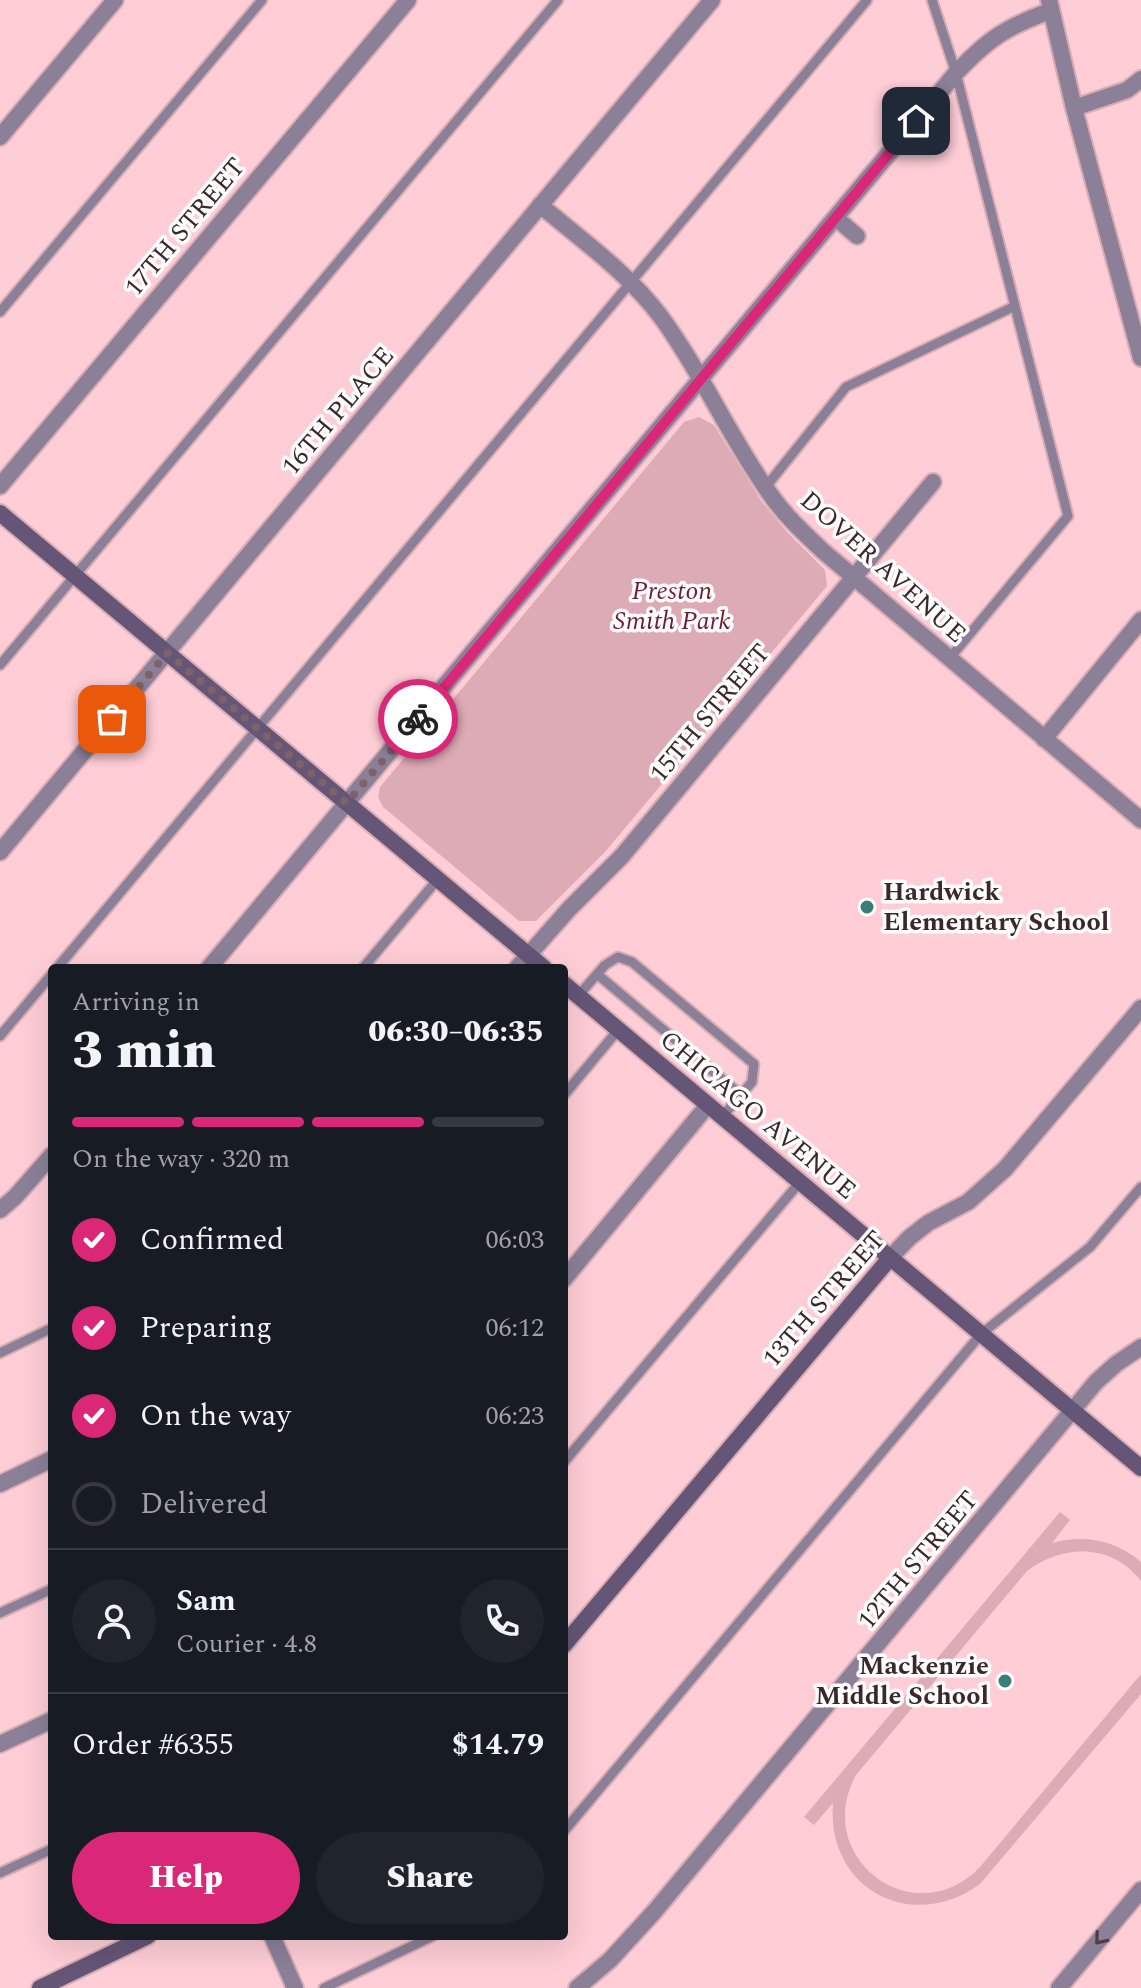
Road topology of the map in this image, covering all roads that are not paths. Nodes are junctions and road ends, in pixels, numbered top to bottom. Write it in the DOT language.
graph roads {
  1 [pos="115,0"];
  2 [pos="262,0"];
  3 [pos="408,0"];
  4 [pos="558,0"];
  5 [pos="712,0"];
  6 [pos="867,0"];
  7 [pos="932,0"];
  8 [pos="1049,3"];
  9 [pos="956,73"];
  10 [pos="1141,79"];
  11 [pos="1074,108"];
  12 [pos="0,137"];
  13 [pos="540,205"];
  14 [pos="836,218"];
  15 [pos="857,236"];
  16 [pos="631,283"];
  17 [pos="1015,306"];
  18 [pos="0,312"];
  19 [pos="1141,358"];
  20 [pos="700,380"];
  21 [pos="933,482"];
  22 [pos="0,486"];
  23 [pos="765,488"];
  24 [pos="0,513"];
  25 [pos="75,576"];
  26 [pos="855,578"];
  27 [pos="1141,620"];
  28 [pos="167,653"];
  29 [pos="949,659"];
  30 [pos="0,665"];
  31 [pos="257,727"];
  32 [pos="1044,739"];
  33 [pos="347,803"];
  34 [pos="1140,816"];
  35 [pos="0,852"];
  36 [pos="438,879"];
  37 [pos="528,955"];
  38 [pos="60,964"];
  39 [pos="212,964"];
  40 [pos="366,964"];
  41 [pos="520,964"];
  42 [pos="539,964"];
  43 [pos="597,974"];
  44 [pos="48,979"];
  45 [pos="568,987"];
  46 [pos="578,996"];
  47 [pos="1141,1008"];
  48 [pos="618,1030"];
  49 [pos="0,1036"];
  50 [pos="568,1090"];
  51 [pos="741,1095"];
  52 [pos="708,1105"];
  53 [pos="722,1117"];
  54 [pos="48,1159"];
  55 [pos="800,1182"];
  56 [pos="1141,1187"];
  57 [pos="0,1210"];
  58 [pos="890,1258"];
  59 [pos="568,1274"];
  60 [pos="48,1330"];
  61 [pos="981,1334"];
  62 [pos="1141,1347"];
  63 [pos="0,1353"];
  64 [pos="1073,1411"];
  65 [pos="568,1457"];
  66 [pos="48,1461"];
  67 [pos="1141,1468"];
  68 [pos="0,1484"];
  69 [pos="48,1591"];
  70 [pos="0,1613"];
  71 [pos="568,1640"];
  72 [pos="48,1722"];
  73 [pos="0,1744"];
  74 [pos="568,1826"];
  75 [pos="48,1851"];
  76 [pos="0,1873"];
  77 [pos="1141,1890"];
  78 [pos="140,1940"];
  79 [pos="274,1940"];
  80 [pos="425,1940"];
  81 [pos="40,1988"];
  82 [pos="295,1988"];
  83 [pos="324,1988"];
  84 [pos="577,1988"];
  85 [pos="1059,1988"];
  1 -- 12 [label="street"];
  2 -- 18 [label="lane"];
  3 -- 22 [label="street, 17TH STREET"];
  4 -- 25 [label="lane"];
  5 -- 13 [label="street, 16TH PLACE"];
  6 -- 16 [label="lane"];
  7 -- 9 [label="lane"];
  8 -- 9 [label="street"];
  8 -- 11 [label="street"];
  9 -- 14 [label="street"];
  9 -- 17 [label="lane"];
  10 -- 11 [label="street"];
  11 -- 19 [label="street"];
  13 -- 16 [label="street, DOVER AVENUE"];
  13 -- 28 [label="street, 16TH PLACE"];
  14 -- 15 [label="street"];
  14 -- 20 [label="street"];
  16 -- 20 [label="street, DOVER AVENUE"];
  16 -- 31 [label="lane"];
  17 -- 23 [label="lane"];
  17 -- 29 [label="lane"];
  20 -- 23 [label="street, DOVER AVENUE"];
  20 -- 33 [label="street"];
  21 -- 26 [label="street, 15TH STREET"];
  23 -- 26 [label="street, DOVER AVENUE"];
  24 -- 25 [label="street"];
  25 -- 28 [label="street"];
  25 -- 30 [label="lane"];
  26 -- 29 [label="street, DOVER AVENUE"];
  26 -- 37 [label="street, 15TH STREET"];
  27 -- 32 [label="street"];
  28 -- 31 [label="street"];
  28 -- 35 [label="street, 16TH PLACE"];
  29 -- 32 [label="street, DOVER AVENUE"];
  31 -- 33 [label="street"];
  31 -- 38 [label="lane"];
  32 -- 34 [label="street, DOVER AVENUE"];
  33 -- 36 [label="street"];
  33 -- 39 [label="street"];
  36 -- 37 [label="street"];
  36 -- 40 [label="lane"];
  37 -- 41 [label="street, 15TH STREET"];
  37 -- 42 [label="street"];
  43 -- 46 [label="lane"];
  43 -- 51 [label="lane"];
  43 -- 51 [label="lane"];
  44 -- 49 [label="lane"];
  45 -- 46 [label="street, CHICAGO AVENUE"];
  46 -- 48 [label="street, CHICAGO AVENUE"];
  47 -- 58 [label="street, 13TH STREET"];
  48 -- 50 [label="lane"];
  48 -- 52 [label="street, CHICAGO AVENUE"];
  51 -- 53 [label="lane"];
  52 -- 53 [label="street, CHICAGO AVENUE"];
  52 -- 59 [label="street"];
  53 -- 55 [label="street, CHICAGO AVENUE"];
  54 -- 57 [label="street"];
  55 -- 58 [label="street, CHICAGO AVENUE"];
  55 -- 65 [label="lane"];
  56 -- 61 [label="lane"];
  58 -- 61 [label="street, CHICAGO AVENUE"];
  58 -- 71 [label="street, 13TH STREET"];
  60 -- 63 [label="lane"];
  61 -- 64 [label="street, CHICAGO AVENUE"];
  61 -- 74 [label="lane"];
  62 -- 64 [label="street, 12TH STREET"];
  64 -- 67 [label="street, CHICAGO AVENUE"];
  64 -- 84 [label="street, 12TH STREET"];
  66 -- 68 [label="street"];
  69 -- 70 [label="lane"];
  72 -- 73 [label="street"];
  75 -- 76 [label="lane"];
  77 -- 85 [label="street, one-way"];
  78 -- 81 [label="street"];
  79 -- 82 [label="street"];
  80 -- 83 [label="lane"];
}
